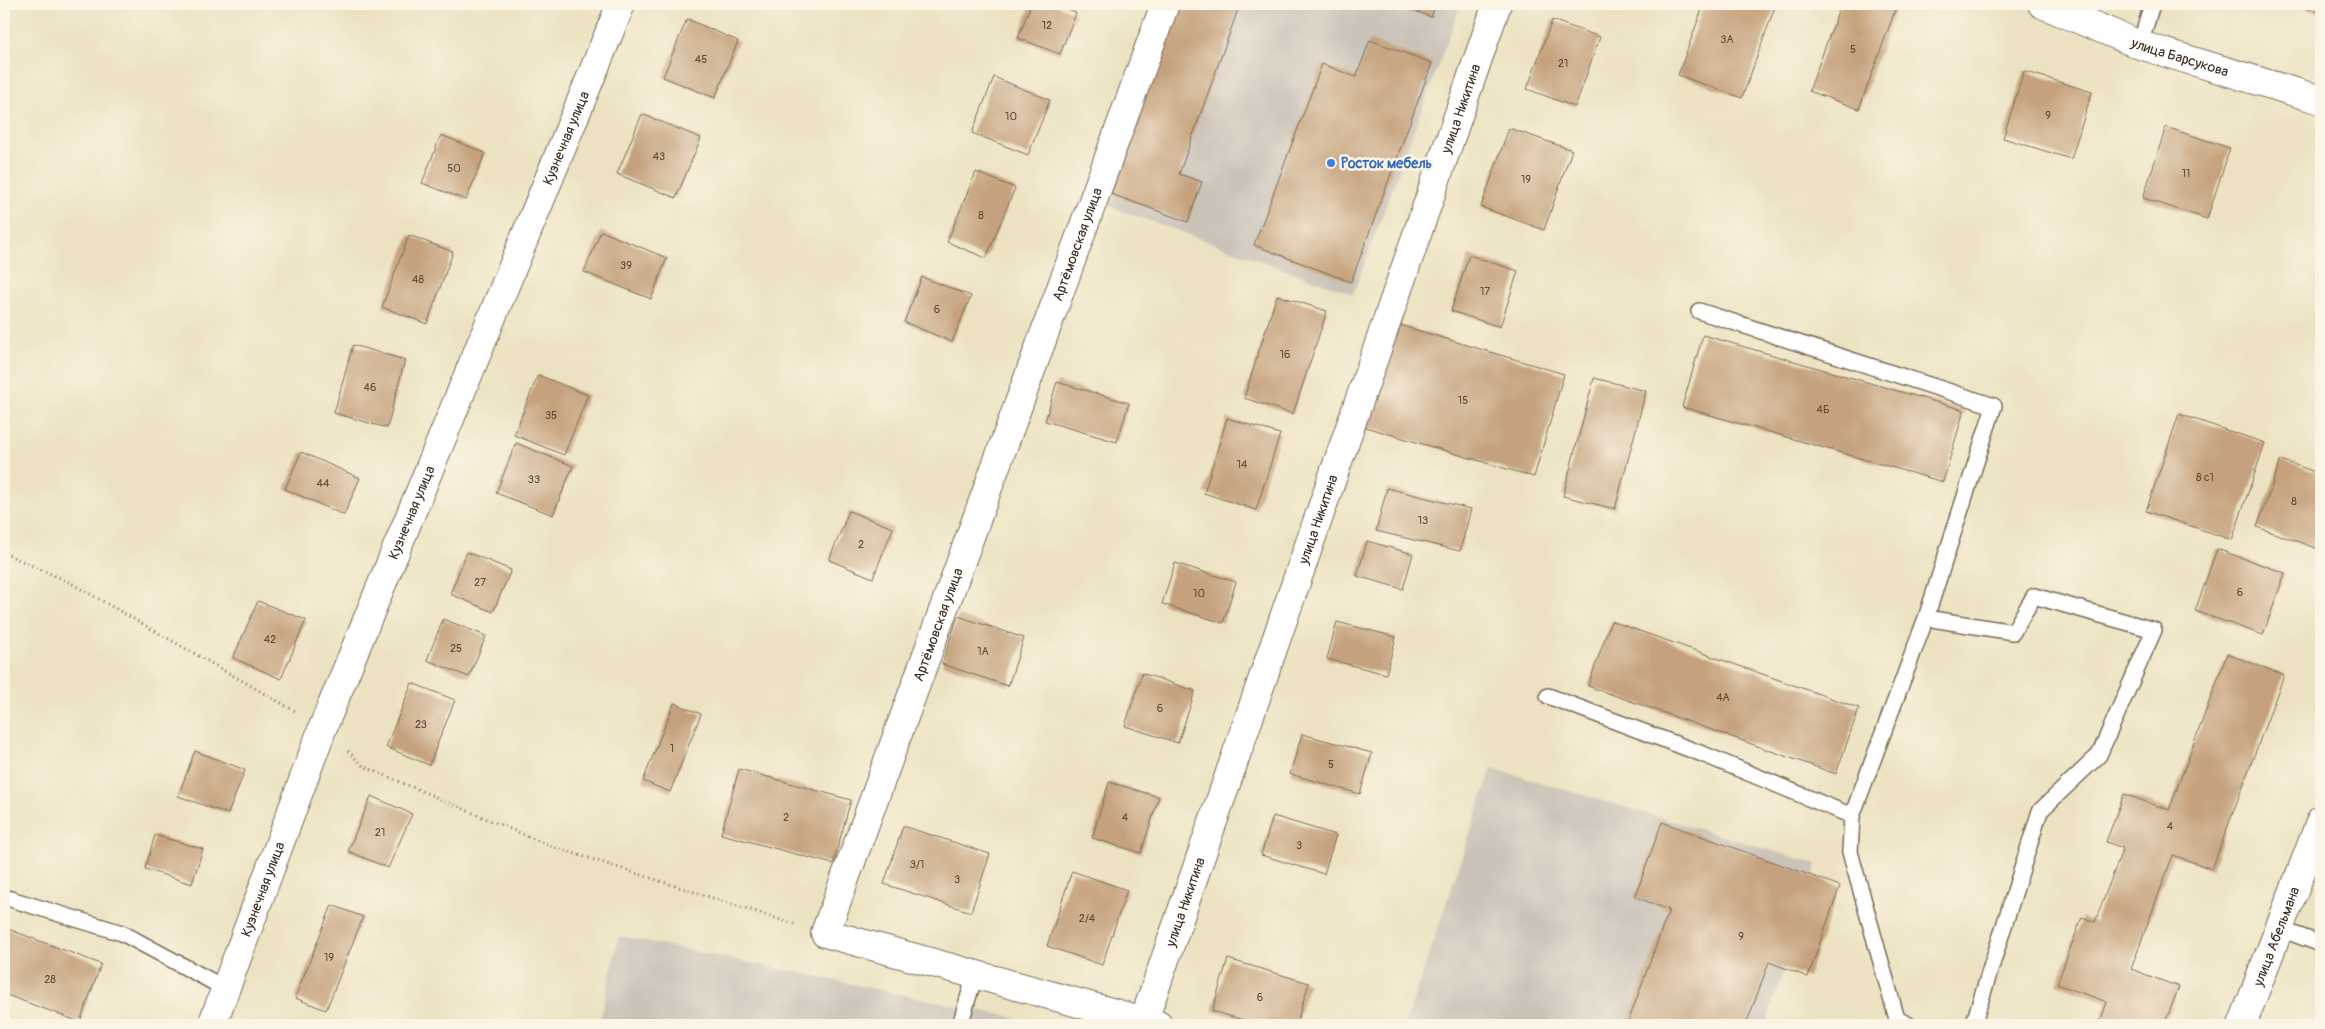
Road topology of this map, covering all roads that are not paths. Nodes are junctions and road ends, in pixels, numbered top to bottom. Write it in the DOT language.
graph roads {
  1 [pos="621,4"];
  2 [pos="1165,4"];
  3 [pos="1497,4"];
  4 [pos="2042,4"];
  5 [pos="2152,4"];
  6 [pos="2140,45"];
  7 [pos="2321,100"];
  8 [pos="1699,310"];
  9 [pos="1926,618"];
  10 [pos="1548,696"];
  11 [pos="1852,816"];
  12 [pos="2321,820"];
  13 [pos="4,897"];
  14 [pos="2280,929"];
  15 [pos="2321,944"];
  16 [pos="975,975"];
  17 [pos="226,989"];
  18 [pos="1151,1023"];
  19 [pos="212,1025"];
  20 [pos="960,1025"];
  21 [pos="1909,1025"];
  22 [pos="1973,1025"];
  23 [pos="2242,1025"];
  1 -- 17 [label="street, Кузнечная улица"];
  2 -- 16 [label="street, Артёмовская улица"];
  3 -- 18 [label="street, улица Никитина"];
  4 -- 6 [label="street, улица Барсукова"];
  5 -- 6 [label="lane"];
  6 -- 7 [label="street, улица Барсукова"];
  8 -- 9 [label="lane"];
  9 -- 11 [label="lane"];
  9 -- 22 [label="lane"];
  10 -- 11 [label="lane"];
  11 -- 21 [label="lane"];
  12 -- 14 [label="street, улица Абельмана"];
  13 -- 17 [label="lane"];
  14 -- 15 [label="lane"];
  14 -- 23 [label="street, улица Абельмана"];
  16 -- 18 [label="street"];
  16 -- 20 [label="lane"];
  17 -- 19 [label="street, Кузнечная улица"];
}
